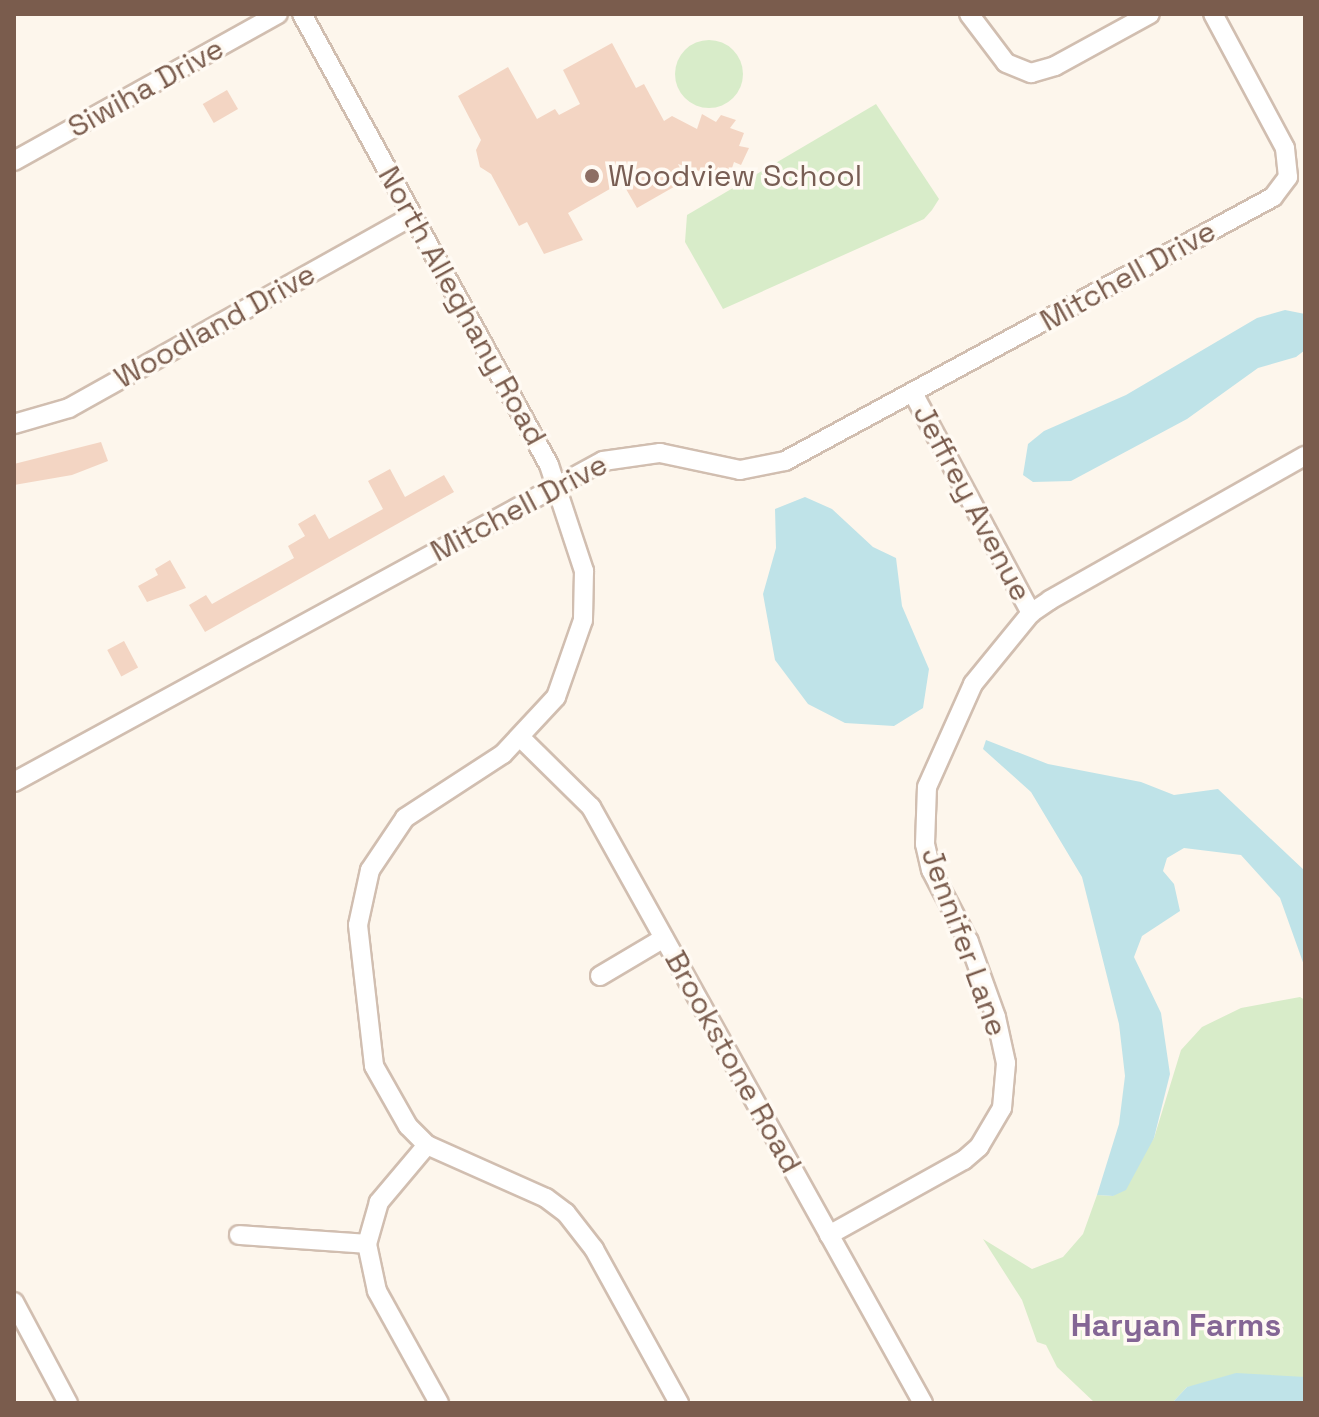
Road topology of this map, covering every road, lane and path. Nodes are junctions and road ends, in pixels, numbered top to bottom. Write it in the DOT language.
graph roads {
  1 [pos="278,14"];
  2 [pos="302,14"];
  3 [pos="969,14"];
  4 [pos="1150,14"];
  5 [pos="1213,14"];
  6 [pos="14,161"];
  7 [pos="412,216"];
  8 [pos="913,393"];
  9 [pos="14,424"];
  10 [pos="1305,456"];
  11 [pos="557,486"];
  12 [pos="1031,613"];
  13 [pos="522,739"];
  14 [pos="14,782"];
  15 [pos="664,938"];
  16 [pos="600,976"];
  17 [pos="427,1145"];
  18 [pos="239,1235"];
  19 [pos="829,1235"];
  20 [pos="367,1244"];
  21 [pos="14,1302"];
  22 [pos="68,1403"];
  23 [pos="438,1403"];
  24 [pos="679,1403"];
  25 [pos="923,1403"];
  1 -- 6 [label="street, Siwiha Drive"];
  2 -- 7 [label="street, North Alleghany Road"];
  3 -- 4 [label="street"];
  5 -- 8 [label="street, Mitchell Drive"];
  7 -- 9 [label="street, Woodland Drive"];
  7 -- 11 [label="street, North Alleghany Road"];
  8 -- 11 [label="street, Mitchell Drive"];
  8 -- 12 [label="street, Jeffrey Avenue"];
  10 -- 12 [label="street, Jennifer Lane"];
  11 -- 13 [label="street, North Alleghany Road"];
  11 -- 14 [label="street, Mitchell Drive"];
  12 -- 19 [label="street, Jennifer Lane"];
  13 -- 15 [label="street, Brookstone Road"];
  13 -- 17 [label="street, North Alleghany Road"];
  15 -- 16 [label="street"];
  15 -- 19 [label="street, Brookstone Road"];
  17 -- 20 [label="street"];
  17 -- 24 [label="street"];
  18 -- 20 [label="street"];
  19 -- 25 [label="street, Brookstone Road"];
  20 -- 23 [label="street"];
  21 -- 22 [label="street"];
}
